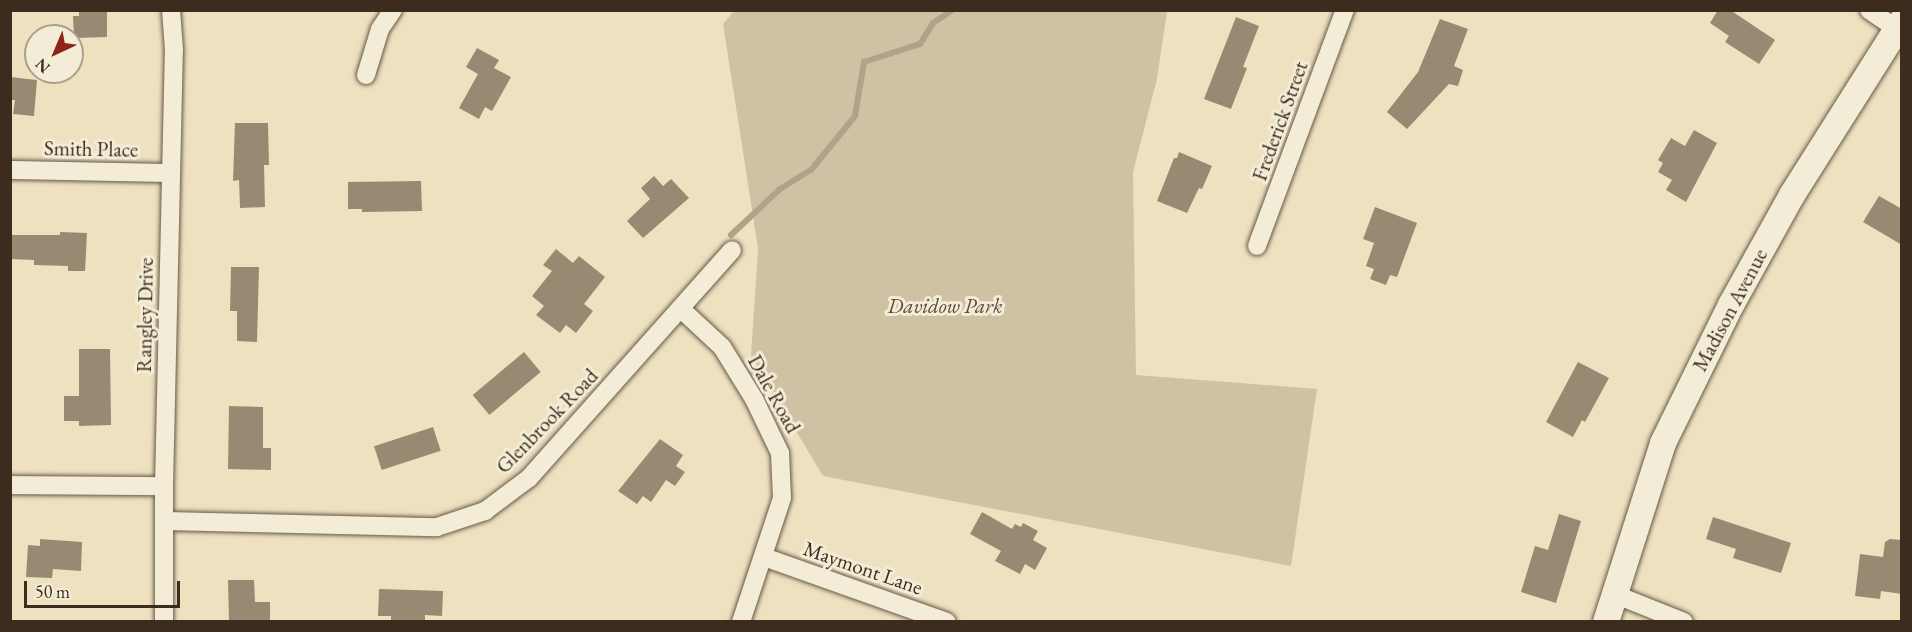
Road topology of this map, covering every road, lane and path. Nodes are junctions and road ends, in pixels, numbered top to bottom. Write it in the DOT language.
graph roads {
  1 [pos="171,10"];
  2 [pos="393,10"];
  3 [pos="1345,10"];
  4 [pos="1869,10"];
  5 [pos="1899,25"];
  6 [pos="366,75"];
  7 [pos="10,170"];
  8 [pos="171,173"];
  9 [pos="1257,246"];
  10 [pos="732,250"];
  11 [pos="681,309"];
  12 [pos="10,485"];
  13 [pos="164,486"];
  14 [pos="165,522"];
  15 [pos="764,557"];
  16 [pos="1614,594"];
  17 [pos="164,621"];
  18 [pos="741,621"];
  19 [pos="947,621"];
  20 [pos="1606,621"];
  21 [pos="1684,621"];
  1 -- 8 [label="street, Rangley Drive"];
  2 -- 6 [label="street"];
  3 -- 9 [label="street, Frederick Street"];
  4 -- 5 [label="street"];
  5 -- 16 [label="street, Madison Avenue"];
  7 -- 8 [label="street, Smith Place"];
  8 -- 13 [label="street, Rangley Drive"];
  10 -- 11 [label="street, Glenbrook Road"];
  11 -- 14 [label="street, Glenbrook Road"];
  11 -- 15 [label="street, Dale Road"];
  12 -- 13 [label="street"];
  13 -- 14 [label="street, Rangley Drive"];
  14 -- 17 [label="street, Rangley Drive"];
  15 -- 18 [label="street, Dale Road"];
  15 -- 19 [label="street, Maymont Lane"];
  16 -- 20 [label="street, Madison Avenue"];
  16 -- 21 [label="street"];
}
